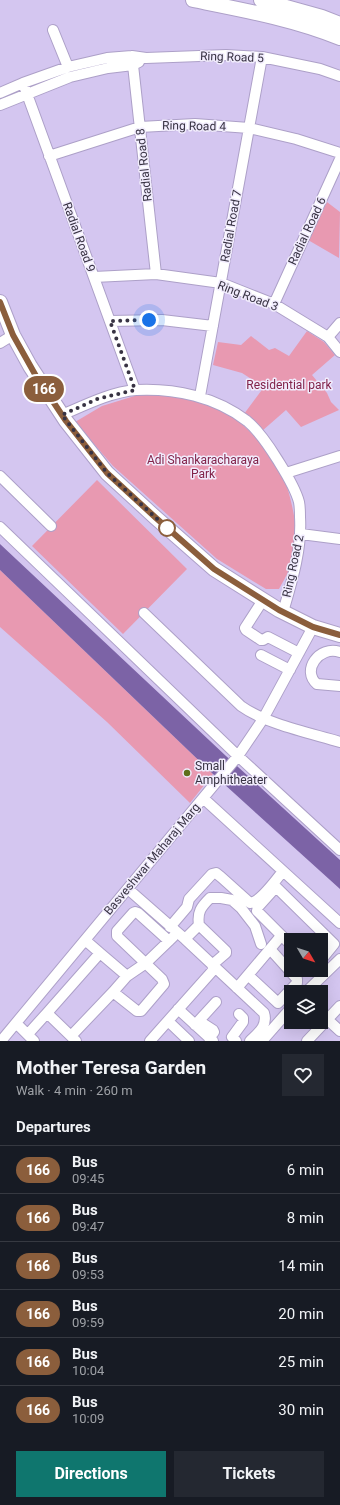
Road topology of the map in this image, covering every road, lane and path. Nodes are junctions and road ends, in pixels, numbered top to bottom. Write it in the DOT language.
graph roads {
  1 [pos="194,0"];
  2 [pos="261,0"];
  3 [pos="340,24"];
  4 [pos="53,30"];
  5 [pos="340,38"];
  6 [pos="262,57"];
  7 [pos="133,60"];
  8 [pos="68,67"];
  9 [pos="340,76"];
  10 [pos="22,83"];
  11 [pos="0,93"];
  12 [pos="26,94"];
  13 [pos="0,105"];
  14 [pos="140,127"];
  15 [pos="249,128"];
  16 [pos="340,153"];
  17 [pos="49,156"];
  18 [pos="340,159"];
  19 [pos="156,274"];
  20 [pos="94,277"];
  21 [pos="221,283"];
  22 [pos="0,302"];
  23 [pos="274,304"];
  24 [pos="110,321"];
  25 [pos="340,323"];
  26 [pos="213,326"];
  27 [pos="13,335"];
  28 [pos="328,337"];
  29 [pos="0,343"];
  30 [pos="340,352"];
  31 [pos="135,390"];
  32 [pos="200,396"];
  33 [pos="62,415"];
  34 [pos="340,456"];
  35 [pos="286,474"];
  36 [pos="0,476"];
  37 [pos="52,526"];
  38 [pos="0,527"];
  39 [pos="301,534"];
  40 [pos="340,539"];
  41 [pos="263,600"];
  42 [pos="283,612"];
  43 [pos="144,613"];
  44 [pos="313,627"];
  45 [pos="340,635"];
  46 [pos="269,640"];
  47 [pos="340,652"];
  48 [pos="299,654"];
  49 [pos="261,655"];
  50 [pos="290,670"];
  51 [pos="340,686"];
  52 [pos="263,719"];
  53 [pos="340,742"];
  54 [pos="236,758"];
  55 [pos="203,798"];
  56 [pos="339,848"];
  57 [pos="286,873"];
  58 [pos="276,888"];
  59 [pos="128,889"];
  60 [pos="340,923"];
  61 [pos="199,925"];
  62 [pos="177,933"];
  63 [pos="281,936"];
  64 [pos="284,939"];
  65 [pos="85,940"];
  66 [pos="169,941"];
  67 [pos="337,941"];
  68 [pos="266,947"];
  69 [pos="328,952"];
  70 [pos="100,953"];
  71 [pos="340,959"];
  72 [pos="146,963"];
  73 [pos="214,966"];
  74 [pos="248,975"];
  75 [pos="127,976"];
  76 [pos="313,985"];
  77 [pos="237,988"];
  78 [pos="113,992"];
  79 [pos="216,1002"];
  80 [pos="340,1006"];
  81 [pos="178,1009"];
  82 [pos="48,1013"];
  83 [pos="239,1014"];
  84 [pos="284,1016"];
  85 [pos="328,1018"];
  86 [pos="328,1020"];
  87 [pos="168,1021"];
  88 [pos="16,1023"];
  89 [pos="197,1023"];
  90 [pos="318,1029"];
  91 [pos="340,1031"];
  92 [pos="31,1038"];
  93 [pos="74,1039"];
  94 [pos="157,1039"];
  95 [pos="211,1039"];
  96 [pos="2,1041"];
  97 [pos="189,1041"];
  98 [pos="236,1041"];
  99 [pos="250,1041"];
  100 [pos="262,1041"];
  101 [pos="308,1041"];
  1 -- 5 [label="street"];
  2 -- 3 [label="street"];
  4 -- 8 [label="street"];
  6 -- 7 [label="street, Ring Road 5"];
  6 -- 9 [label="street, Ring Road 5"];
  6 -- 15 [label="street, Radial Road 7"];
  7 -- 8 [label="street, Ring Road 5"];
  7 -- 12 [label="street, Ring Road 5"];
  7 -- 14 [label="street, Radial Road 8"];
  8 -- 10 [label="street, Ring Road 5"];
  10 -- 11 [label="street, Ring Road 5"];
  10 -- 12 [label="street, Radial Road 9"];
  12 -- 13 [label="street, Ring Road 5"];
  12 -- 17 [label="street, Radial Road 9"];
  14 -- 15 [label="street, Ring Road 4"];
  14 -- 17 [label="street, Ring Road 4"];
  14 -- 19 [label="street, Radial Road 8"];
  15 -- 16 [label="street, Ring Road 4"];
  15 -- 21 [label="street, Radial Road 7"];
  17 -- 20 [label="street, Radial Road 9"];
  18 -- 23 [label="street, Radial Road 6"];
  19 -- 20 [label="street, Ring Road 3"];
  19 -- 21 [label="street, Ring Road 3"];
  20 -- 24 [label="street, Radial Road 9"];
  21 -- 23 [label="street, Ring Road 3"];
  21 -- 26 [label="street, Radial Road 7"];
  22 -- 27 [label="street"];
  23 -- 28 [label="street, Ring Road 3"];
  24 -- 26 [label="street"];
  24 -- 31 [label="street, Radial Road 9"];
  25 -- 28 [label="street"];
  26 -- 32 [label="street, Radial Road 7"];
  27 -- 29 [label="street"];
  27 -- 33 [label="street"];
  28 -- 30 [label="street, Ring Road 3"];
  31 -- 32 [label="street, Ring Road 2"];
  31 -- 33 [label="street, Ring Road 2"];
  32 -- 35 [label="street, Ring Road 2"];
  33 -- 41 [label="street"];
  34 -- 35 [label="street"];
  35 -- 39 [label="street, Ring Road 2"];
  36 -- 37 [label="street"];
  38 -- 54 [label="street"];
  39 -- 40 [label="street"];
  39 -- 42 [label="street, Ring Road 2"];
  41 -- 42 [label="street"];
  41 -- 48 [label="street"];
  42 -- 44 [label="street"];
  43 -- 52 [label="street"];
  44 -- 45 [label="street"];
  44 -- 48 [label="street, Basveshwar Maharaj Marg"];
  46 -- 48 [label="street"];
  47 -- 51 [label="street"];
  48 -- 50 [label="street, Basveshwar Maharaj Marg"];
  49 -- 50 [label="street"];
  50 -- 52 [label="street, Basveshwar Maharaj Marg"];
  52 -- 53 [label="street"];
  52 -- 54 [label="street, Basveshwar Maharaj Marg"];
  54 -- 55 [label="street, Basveshwar Maharaj Marg"];
  54 -- 56 [label="street"];
  55 -- 57 [label="street"];
  55 -- 59 [label="street, Basveshwar Maharaj Marg"];
  57 -- 58 [label="street"];
  57 -- 60 [label="street"];
  57 -- 62 [label="street"];
  58 -- 63 [label="street"];
  58 -- 67 [label="street"];
  59 -- 62 [label="street"];
  59 -- 65 [label="street, Basveshwar Maharaj Marg"];
  61 -- 62 [label="street"];
  61 -- 68 [label="street"];
  61 -- 73 [label="street"];
  62 -- 66 [label="street"];
  62 -- 73 [label="street"];
  63 -- 64 [label="street"];
  63 -- 68 [label="street"];
  65 -- 70 [label="street"];
  65 -- 88 [label="street, Basveshwar Maharaj Marg"];
  66 -- 72 [label="street"];
  66 -- 72 [label="street"];
  67 -- 69 [label="street"];
  68 -- 74 [label="street"];
  68 -- 74 [label="street"];
  70 -- 75 [label="street"];
  70 -- 82 [label="street"];
  71 -- 76 [label="street"];
  72 -- 75 [label="street"];
  72 -- 78 [label="street"];
  73 -- 77 [label="street"];
  73 -- 81 [label="street"];
  74 -- 77 [label="street"];
  75 -- 78 [label="street"];
  77 -- 99 [label="street"];
  78 -- 93 [label="street"];
  79 -- 89 [label="street"];
  80 -- 85 [label="street"];
  81 -- 87 [label="street"];
  81 -- 89 [label="street"];
  82 -- 92 [label="street"];
  82 -- 93 [label="street"];
  83 -- 98 [label="street"];
  84 -- 100 [label="street"];
  86 -- 91 [label="street"];
  87 -- 94 [label="street"];
  87 -- 97 [label="street"];
  88 -- 92 [label="street"];
  88 -- 96 [label="street, Basveshwar Maharaj Marg"];
  89 -- 95 [label="street"];
  90 -- 101 [label="street"];
}
